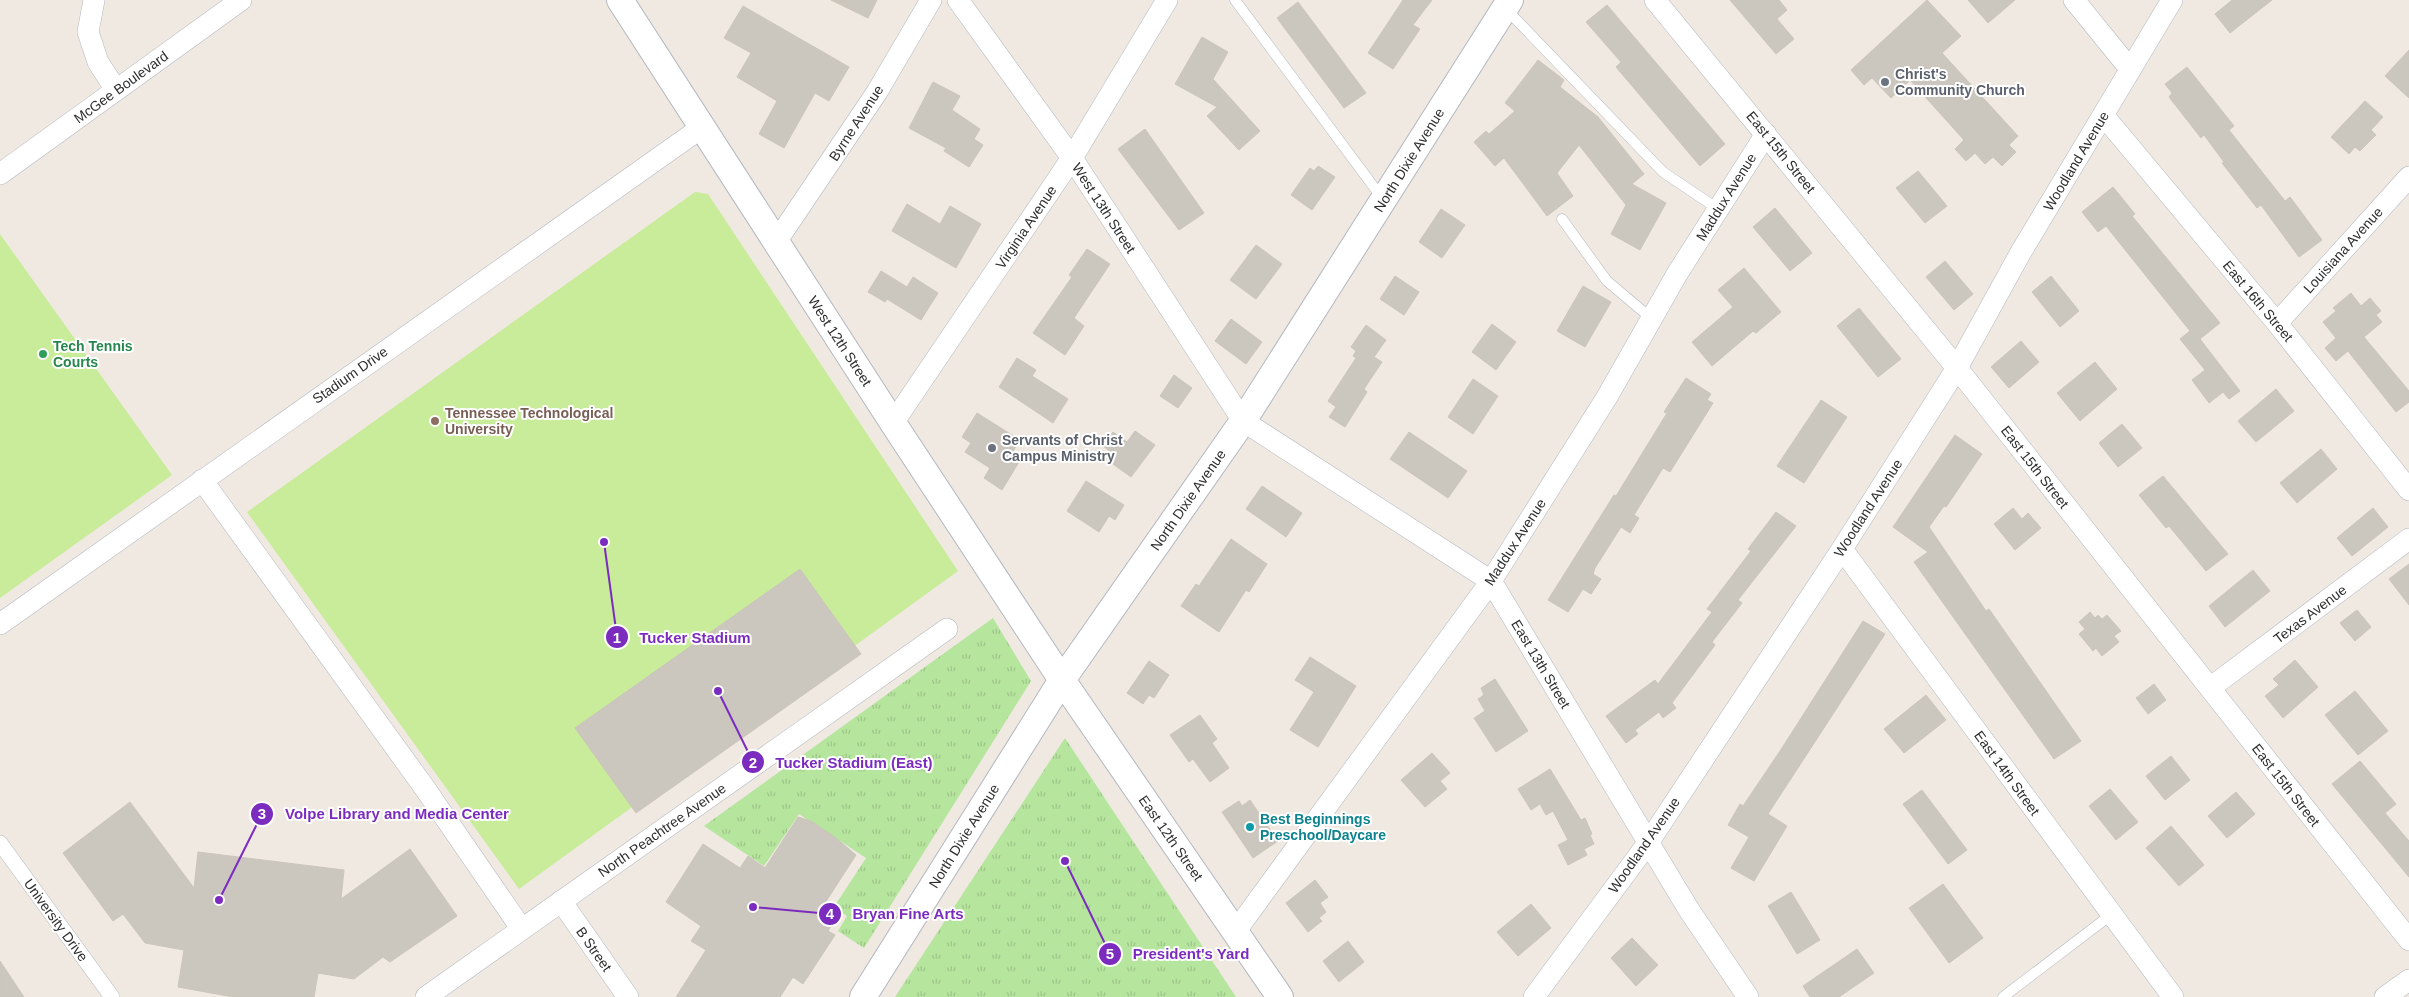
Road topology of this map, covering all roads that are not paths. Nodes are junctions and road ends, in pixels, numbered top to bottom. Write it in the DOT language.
graph roads {
  1 [pos="94,0"];
  2 [pos="241,0"];
  3 [pos="620,0"];
  4 [pos="931,0"];
  5 [pos="958,0"];
  6 [pos="1167,0"];
  7 [pos="1235,0"];
  8 [pos="1655,0"];
  9 [pos="2074,0"];
  10 [pos="2172,0"];
  11 [pos="1508,4"];
  12 [pos="2130,69"];
  13 [pos="116,90"];
  14 [pos="2103,115"];
  15 [pos="701,128"];
  16 [pos="1766,134"];
  17 [pos="1072,158"];
  18 [pos="0,174"];
  19 [pos="2409,177"];
  20 [pos="1384,200"];
  21 [pos="1718,209"];
  22 [pos="1562,219"];
  23 [pos="776,242"];
  24 [pos="1652,319"];
  25 [pos="2277,323"];
  26 [pos="1957,368"];
  27 [pos="1244,421"];
  28 [pos="893,423"];
  29 [pos="202,480"];
  30 [pos="2409,490"];
  31 [pos="2409,539"];
  32 [pos="1842,549"];
  33 [pos="1491,581"];
  34 [pos="0,624"];
  35 [pos="947,629"];
  36 [pos="1062,680"];
  37 [pos="2210,688"];
  38 [pos="0,843"];
  39 [pos="1648,843"];
  40 [pos="561,901"];
  41 [pos="2112,914"];
  42 [pos="521,928"];
  43 [pos="1236,932"];
  44 [pos="2409,940"];
  45 [pos="2409,980"];
  46 [pos="112,997"];
  47 [pos="426,997"];
  48 [pos="628,997"];
  49 [pos="863,997"];
  50 [pos="1280,997"];
  51 [pos="1534,997"];
  52 [pos="1748,997"];
  53 [pos="2003,997"];
  54 [pos="2173,997"];
  55 [pos="2385,997"];
  1 -- 13 [label="street"];
  2 -- 13 [label="street, McGee Boulevard"];
  3 -- 15 [label="street, West 12th Street"];
  4 -- 23 [label="street, Byrne Avenue"];
  5 -- 17 [label="street, West 13th Street"];
  6 -- 17 [label="street, Virginia Avenue"];
  7 -- 20 [label="lane"];
  8 -- 16 [label="street, East 15th Street"];
  9 -- 12 [label="street"];
  10 -- 12 [label="street, Woodland Avenue"];
  11 -- 20 [label="street, North Dixie Avenue"];
  11 -- 21 [label="lane"];
  12 -- 14 [label="street, Woodland Avenue"];
  13 -- 18 [label="street, McGee Boulevard"];
  14 -- 25 [label="street, East 16th Street"];
  14 -- 26 [label="street, Woodland Avenue"];
  15 -- 23 [label="street, West 12th Street"];
  15 -- 29 [label="street, Stadium Drive"];
  16 -- 21 [label="street, Maddux Avenue"];
  16 -- 26 [label="street, East 15th Street"];
  17 -- 27 [label="street, West 13th Street"];
  17 -- 28 [label="street, Virginia Avenue"];
  19 -- 25 [label="street, Louisiana Avenue"];
  20 -- 27 [label="street, North Dixie Avenue"];
  21 -- 24 [label="street, Maddux Avenue"];
  22 -- 24 [label="lane"];
  23 -- 28 [label="street, West 12th Street"];
  24 -- 33 [label="street, Maddux Avenue"];
  25 -- 30 [label="street, East 16th Street"];
  26 -- 32 [label="street, Woodland Avenue"];
  26 -- 37 [label="street, East 15th Street"];
  27 -- 33 [label="street, East 13th Street"];
  27 -- 36 [label="street, North Dixie Avenue"];
  28 -- 36 [label="street, West 12th Street"];
  29 -- 34 [label="street, Stadium Drive"];
  29 -- 42 [label="street"];
  31 -- 37 [label="street, Texas Avenue"];
  32 -- 39 [label="street, Woodland Avenue"];
  32 -- 41 [label="street, East 14th Street"];
  33 -- 39 [label="street, East 13th Street"];
  33 -- 43 [label="street, Maddux Avenue"];
  35 -- 40 [label="street, North Peachtree Avenue"];
  36 -- 43 [label="street, East 12th Street"];
  36 -- 49 [label="street, North Dixie Avenue"];
  37 -- 44 [label="street, East 15th Street"];
  38 -- 46 [label="street, University Drive"];
  39 -- 51 [label="street, Woodland Avenue"];
  39 -- 52 [label="street, East 13th Street"];
  40 -- 42 [label="street, North Peachtree Avenue"];
  40 -- 48 [label="street, B Street"];
  41 -- 53 [label="lane"];
  41 -- 54 [label="street, East 14th Street"];
  42 -- 47 [label="street, North Peachtree Avenue"];
  43 -- 50 [label="street, East 12th Street"];
  45 -- 55 [label="street"];
}
